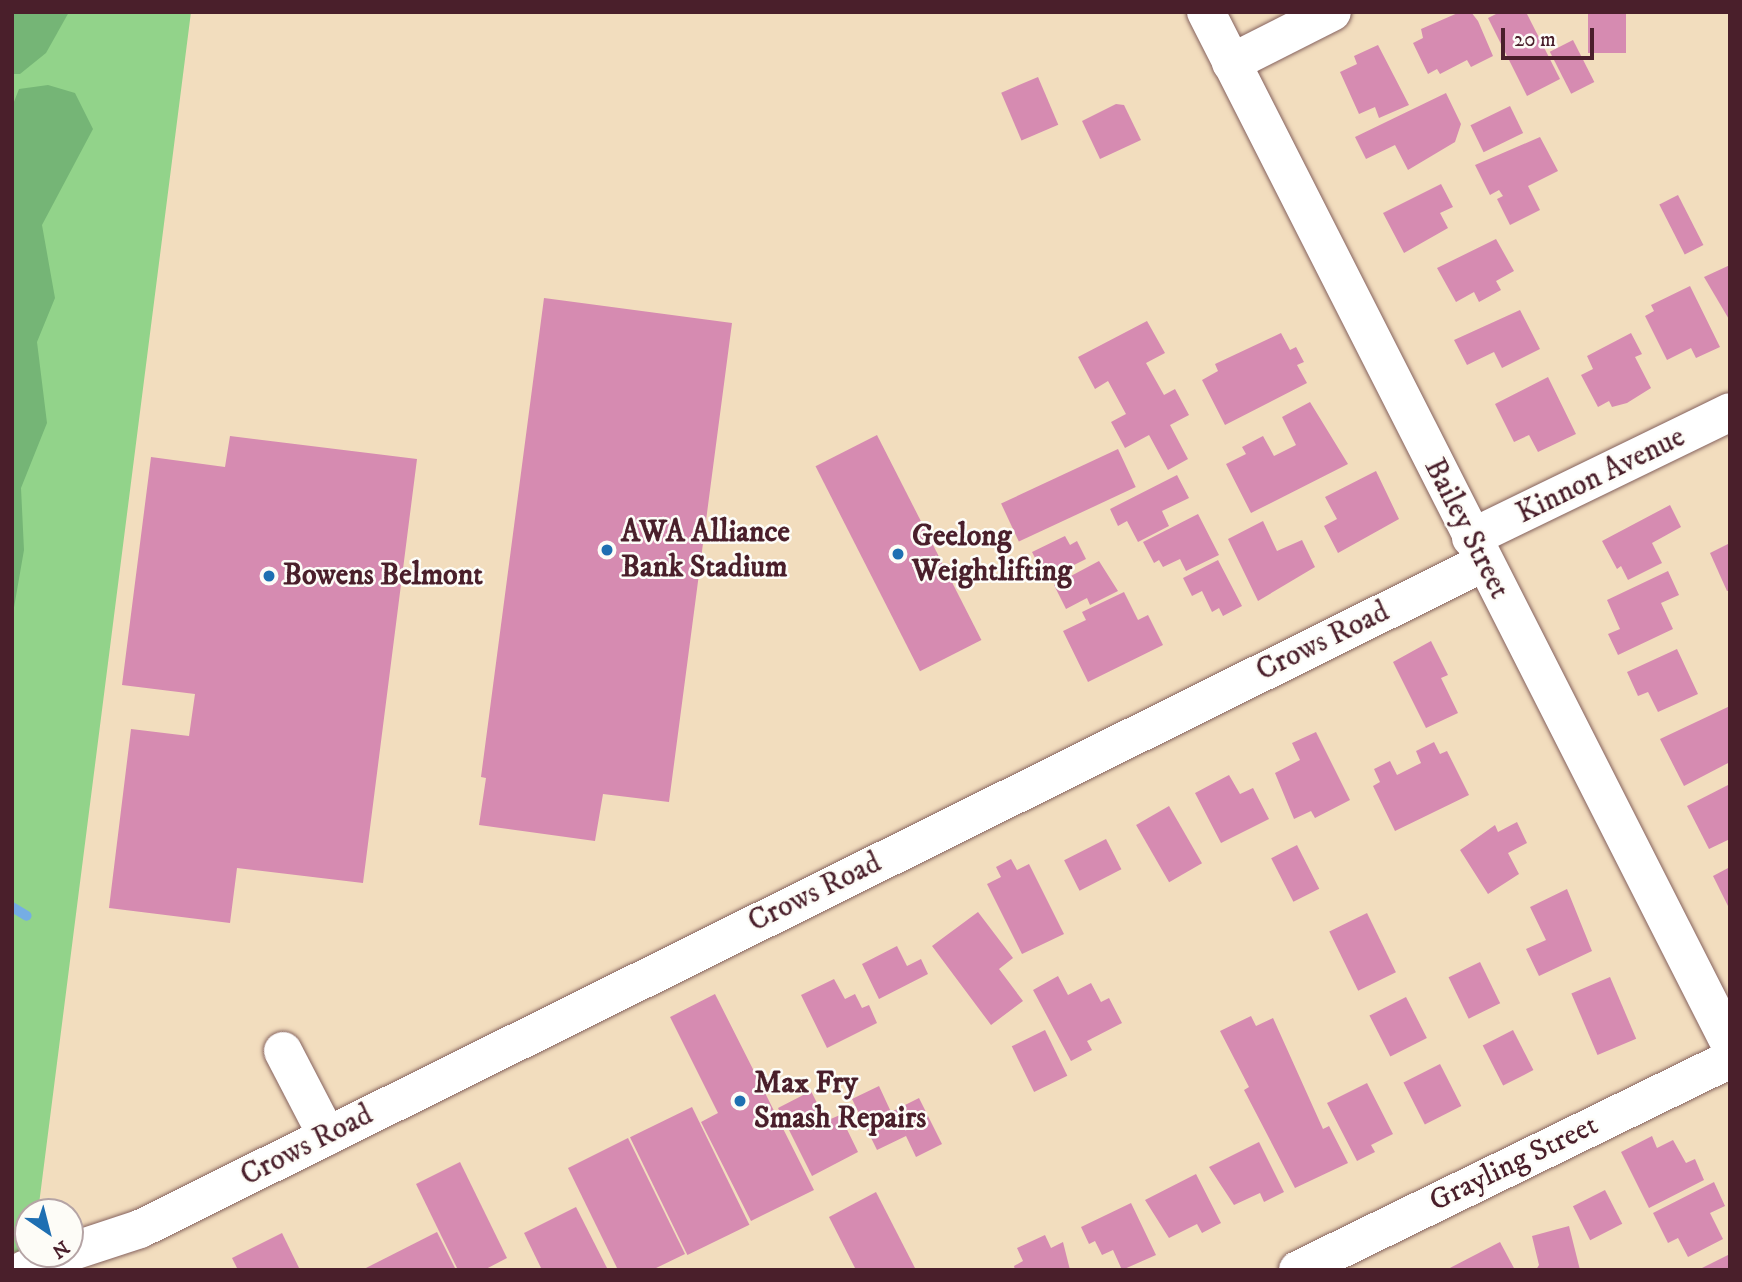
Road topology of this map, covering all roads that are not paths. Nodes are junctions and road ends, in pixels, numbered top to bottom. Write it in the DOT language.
graph roads {
  1 [pos="1206,12"];
  2 [pos="1332,12"];
  3 [pos="1231,63"];
  4 [pos="1730,412"];
  5 [pos="1477,550"];
  6 [pos="1718,989"];
  7 [pos="1730,1044"];
  8 [pos="283,1051"];
  9 [pos="1730,1059"];
  10 [pos="327,1136"];
  11 [pos="84,1258"];
  12 [pos="1298,1270"];
  1 -- 3 [label="street, Bailey Street"];
  2 -- 3 [label="street"];
  3 -- 5 [label="street, Bailey Street"];
  4 -- 5 [label="street, Kinnon Avenue"];
  5 -- 6 [label="street, Bailey Street"];
  5 -- 10 [label="street, Crows Road"];
  6 -- 7 [label="street, Bailey Street"];
  8 -- 10 [label="street"];
  9 -- 12 [label="street, Grayling Street"];
  10 -- 11 [label="street, Crows Road"];
}
